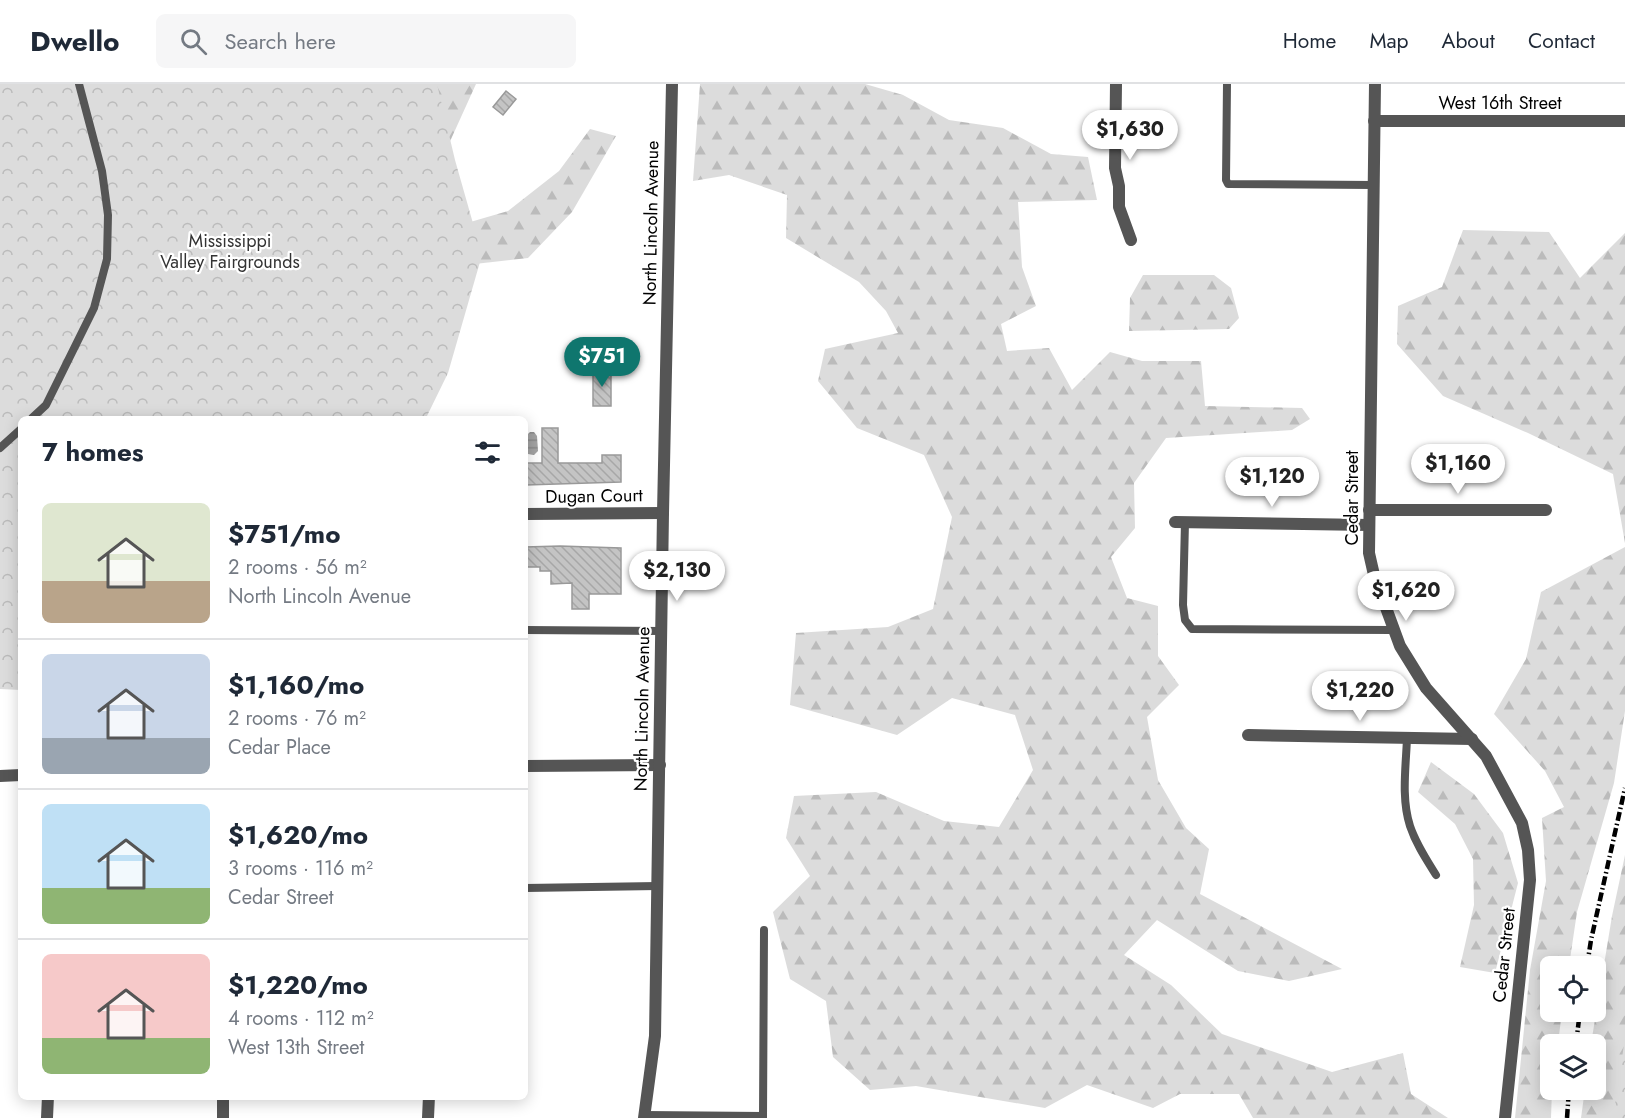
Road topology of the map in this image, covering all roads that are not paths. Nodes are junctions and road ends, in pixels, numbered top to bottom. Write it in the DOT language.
graph roads {
  1 [pos="78,84"];
  2 [pos="672,84"];
  3 [pos="1116,84"];
  4 [pos="1227,84"];
  5 [pos="1375,84"];
  6 [pos="1374,120"];
  7 [pos="1625,121"];
  8 [pos="1373,185"];
  9 [pos="1131,240"];
  10 [pos="34,416"];
  11 [pos="18,432"];
  12 [pos="0,448"];
  13 [pos="1369,510"];
  14 [pos="1546,510"];
  15 [pos="663,513"];
  16 [pos="528,514"];
  17 [pos="1180,522"];
  18 [pos="1369,525"];
  19 [pos="528,630"];
  20 [pos="1394,630"];
  21 [pos="661,631"];
  22 [pos="1248,735"];
  23 [pos="1407,738"];
  24 [pos="1472,739"];
  25 [pos="660,765"];
  26 [pos="528,766"];
  27 [pos="0,776"];
  28 [pos="18,776"];
  29 [pos="1436,875"];
  30 [pos="658,886"];
  31 [pos="528,888"];
  32 [pos="764,930"];
  33 [pos="48,1100"];
  34 [pos="223,1100"];
  35 [pos="429,1100"];
  36 [pos="644,1116"];
  37 [pos="763,1117"];
  38 [pos="47,1118"];
  39 [pos="223,1118"];
  40 [pos="428,1118"];
  41 [pos="1505,1118"];
  1 -- 10 [label="lane"];
  2 -- 15 [label="street, North Lincoln Avenue"];
  3 -- 9 [label="street"];
  4 -- 8 [label="lane"];
  5 -- 6 [label="street, Cedar Street"];
  6 -- 7 [label="street, West 16th Street"];
  6 -- 8 [label="street, Cedar Street"];
  8 -- 13 [label="street, Cedar Street"];
  11 -- 12 [label="lane"];
  13 -- 14 [label="street"];
  13 -- 18 [label="street, Cedar Street"];
  15 -- 16 [label="street, Dugan Court"];
  15 -- 21 [label="street, North Lincoln Avenue"];
  17 -- 18 [label="street"];
  17 -- 20 [label="lane"];
  18 -- 20 [label="street, Cedar Street"];
  19 -- 21 [label="lane"];
  20 -- 24 [label="street, Cedar Street"];
  21 -- 25 [label="street, North Lincoln Avenue"];
  22 -- 23 [label="street"];
  23 -- 24 [label="street"];
  23 -- 29 [label="lane"];
  24 -- 41 [label="street, Cedar Street"];
  25 -- 26 [label="street"];
  25 -- 30 [label="street, North Lincoln Avenue"];
  27 -- 28 [label="street"];
  30 -- 31 [label="lane"];
  30 -- 36 [label="street, North Lincoln Avenue"];
  32 -- 37 [label="lane"];
  33 -- 38 [label="street"];
  34 -- 39 [label="street"];
  35 -- 40 [label="street"];
  36 -- 37 [label="lane"];
}
